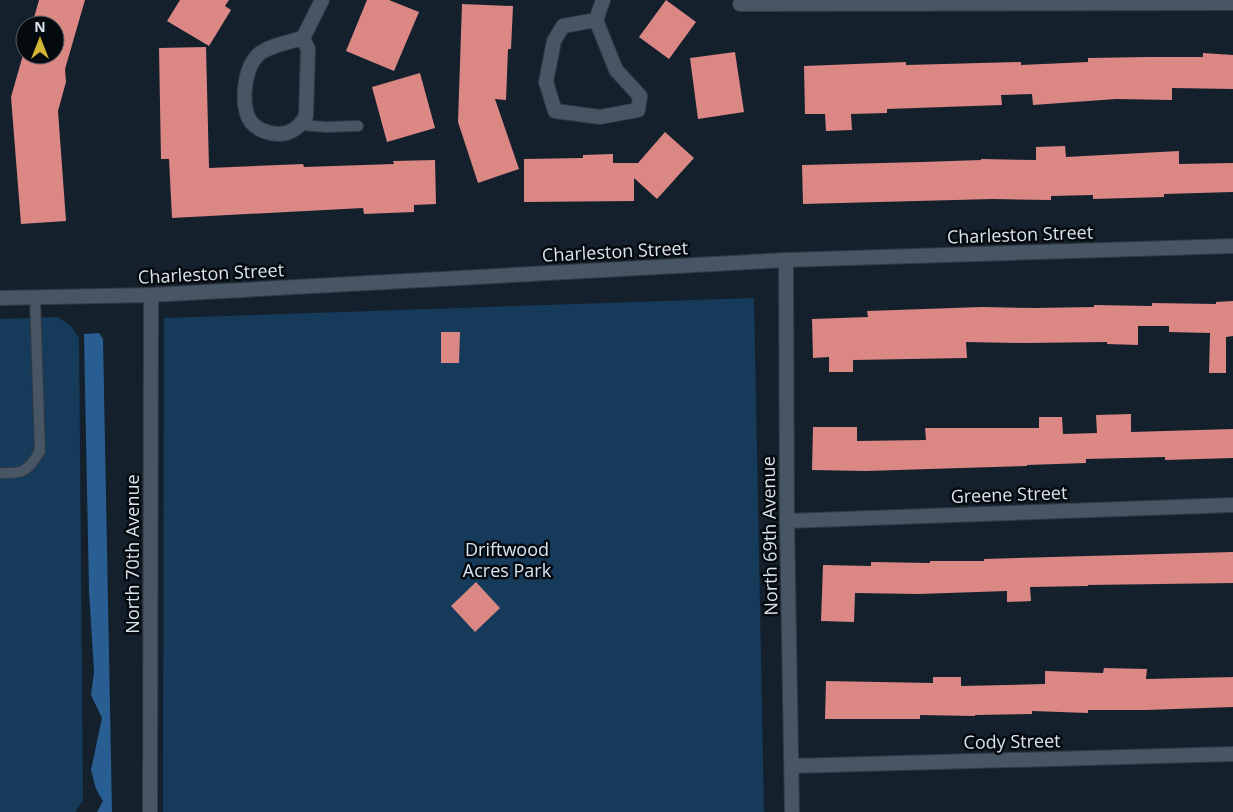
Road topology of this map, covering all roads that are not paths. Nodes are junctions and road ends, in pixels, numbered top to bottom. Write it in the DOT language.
graph roads {
  1 [pos="322,0"];
  2 [pos="602,0"];
  3 [pos="1233,3"];
  4 [pos="740,4"];
  5 [pos="596,20"];
  6 [pos="303,38"];
  7 [pos="301,124"];
  8 [pos="358,126"];
  9 [pos="1233,246"];
  10 [pos="786,260"];
  11 [pos="151,296"];
  12 [pos="0,298"];
  13 [pos="35,298"];
  14 [pos="0,472"];
  15 [pos="1233,505"];
  16 [pos="787,521"];
  17 [pos="1233,754"];
  18 [pos="792,766"];
  19 [pos="150,812"];
  20 [pos="792,812"];
  1 -- 6 [label="street"];
  2 -- 5 [label="street"];
  3 -- 4 [label="street"];
  5 -- 5 [label="street"];
  6 -- 7 [label="street"];
  6 -- 7 [label="street"];
  7 -- 8 [label="lane"];
  9 -- 10 [label="street, Charleston Street"];
  10 -- 11 [label="street, Charleston Street"];
  10 -- 16 [label="street, North 69th Avenue"];
  11 -- 13 [label="street, Charleston Street"];
  11 -- 19 [label="street, North 70th Avenue"];
  12 -- 13 [label="street, Charleston Street"];
  13 -- 14 [label="lane"];
  15 -- 16 [label="street, Greene Street"];
  16 -- 18 [label="street, North 69th Avenue"];
  17 -- 18 [label="street, Cody Street"];
  18 -- 20 [label="street, North 69th Avenue"];
}
